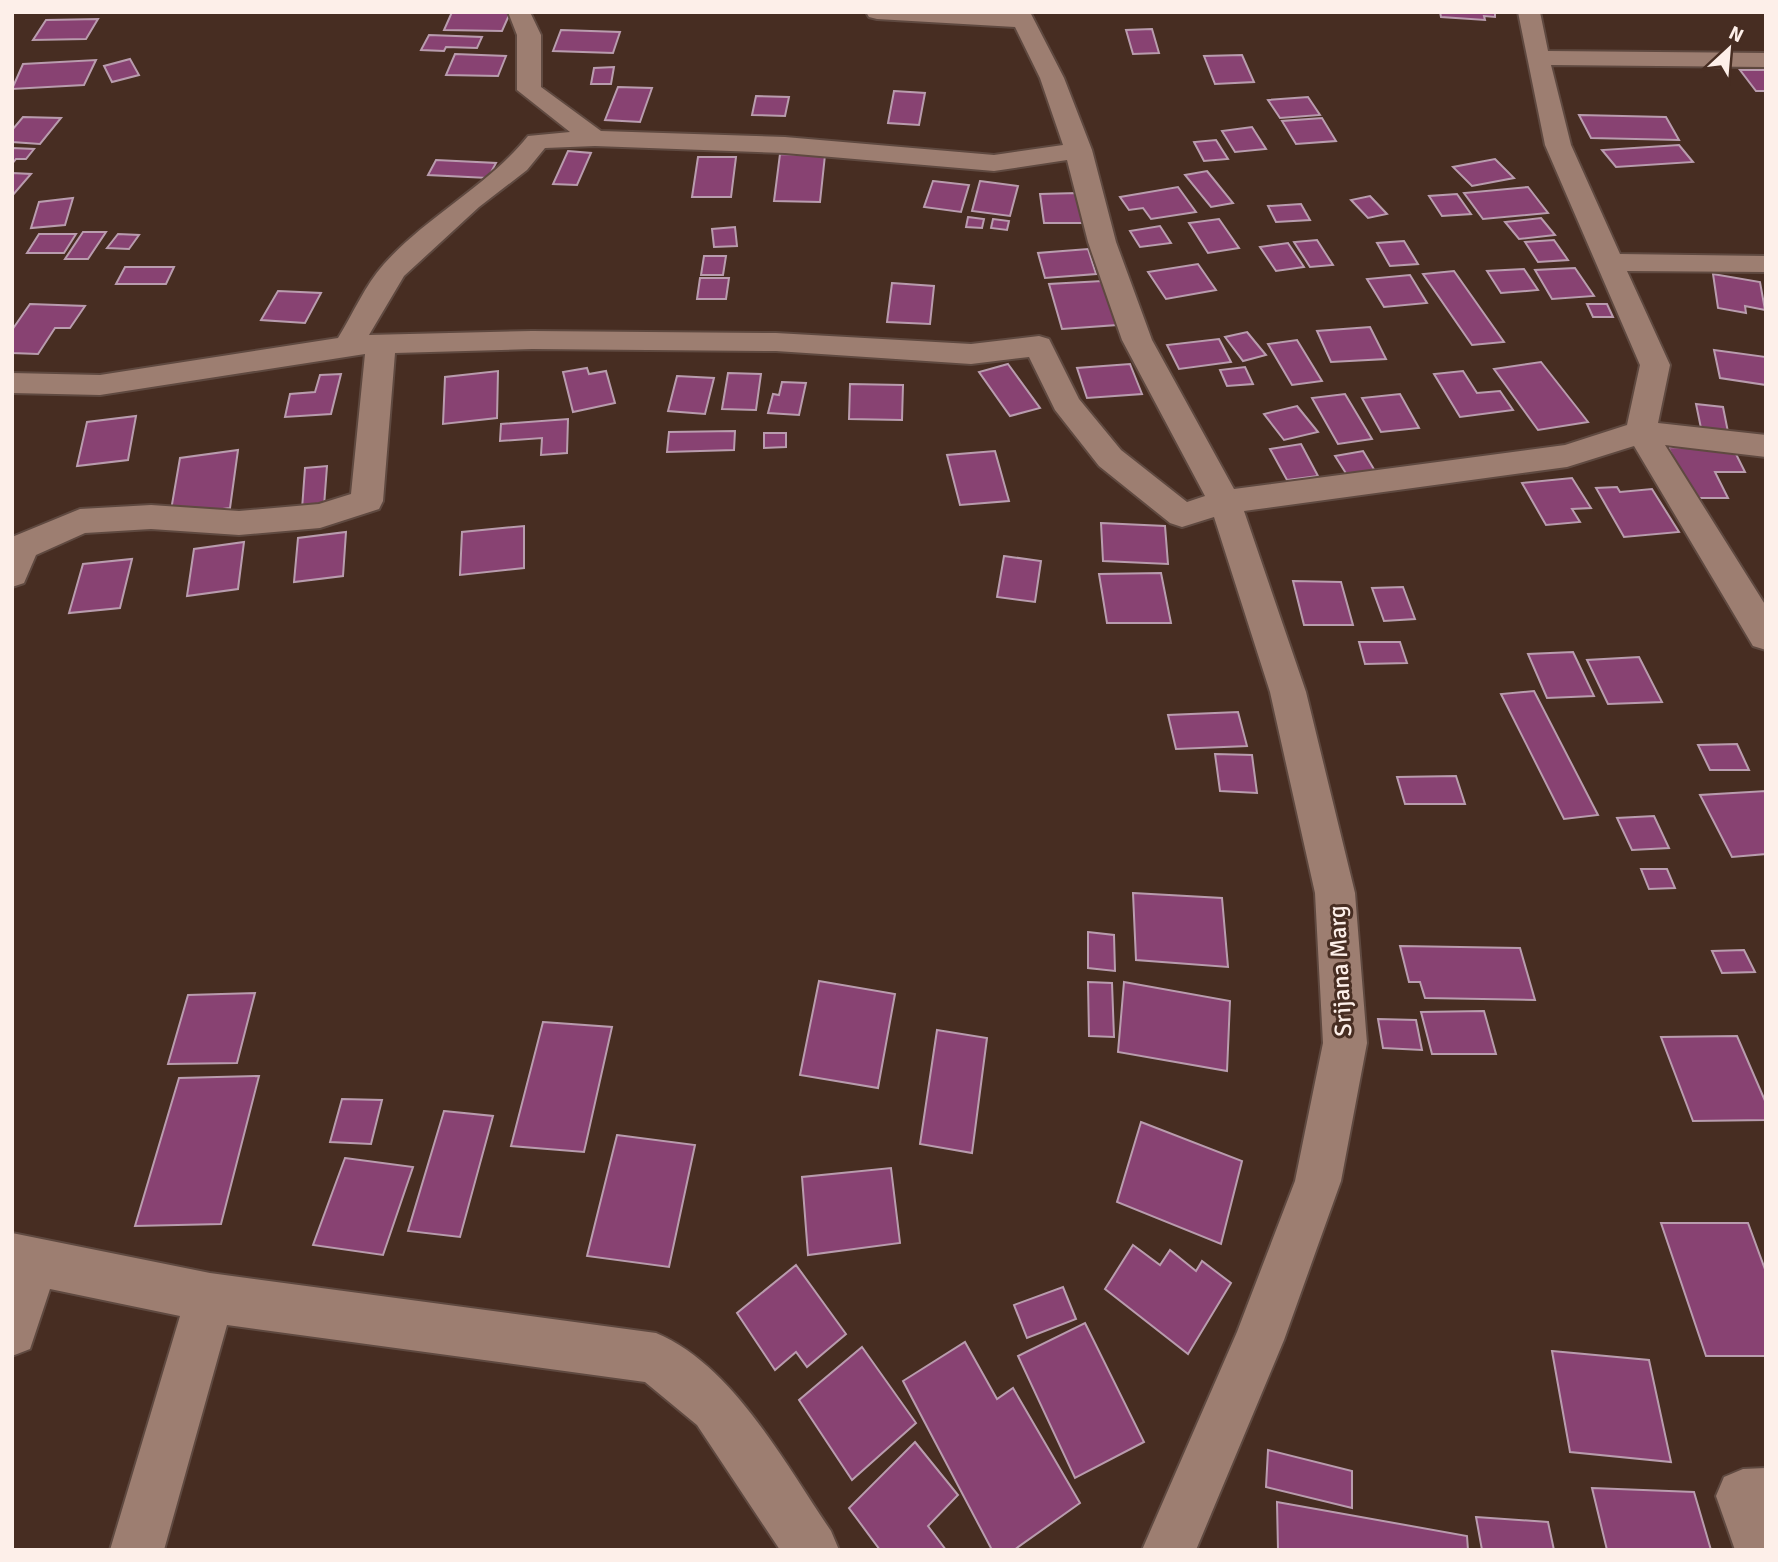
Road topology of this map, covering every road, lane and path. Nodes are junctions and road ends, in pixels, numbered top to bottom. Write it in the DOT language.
graph roads {
  1 [pos="519,12"];
  2 [pos="877,12"];
  3 [pos="1530,12"];
  4 [pos="1020,16"];
  5 [pos="1537,58"];
  6 [pos="1766,60"];
  7 [pos="529,90"];
  8 [pos="595,138"];
  9 [pos="537,141"];
  10 [pos="1079,150"];
  11 [pos="1610,262"];
  12 [pos="1766,264"];
  13 [pos="367,344"];
  14 [pos="12,383"];
  15 [pos="1641,432"];
  16 [pos="1766,446"];
  17 [pos="1225,502"];
  18 [pos="12,574"];
  19 [pos="1766,636"];
  20 [pos="24,1259"];
  21 [pos="210,1298"];
  22 [pos="12,1331"];
  23 [pos="1766,1495"];
  24 [pos="137,1550"];
  25 [pos="812,1550"];
  26 [pos="1168,1550"];
  27 [pos="1762,1550"];
  1 -- 7 [label="street"];
  2 -- 4 [label="street"];
  3 -- 5 [label="street"];
  4 -- 10 [label="street, Srijana Marg"];
  5 -- 6 [label="street"];
  5 -- 11 [label="street"];
  7 -- 8 [label="street"];
  7 -- 9 [label="street"];
  8 -- 9 [label="street"];
  8 -- 10 [label="street"];
  9 -- 13 [label="street"];
  10 -- 17 [label="street, Srijana Marg"];
  11 -- 12 [label="street"];
  11 -- 15 [label="street"];
  13 -- 14 [label="street"];
  13 -- 17 [label="street"];
  13 -- 18 [label="street"];
  15 -- 16 [label="street"];
  15 -- 17 [label="street"];
  15 -- 19 [label="street"];
  17 -- 26 [label="street, Srijana Marg"];
  20 -- 21 [label="street"];
  20 -- 22 [label="street"];
  21 -- 24 [label="street"];
  21 -- 25 [label="street"];
  23 -- 27 [label="street"];
}
